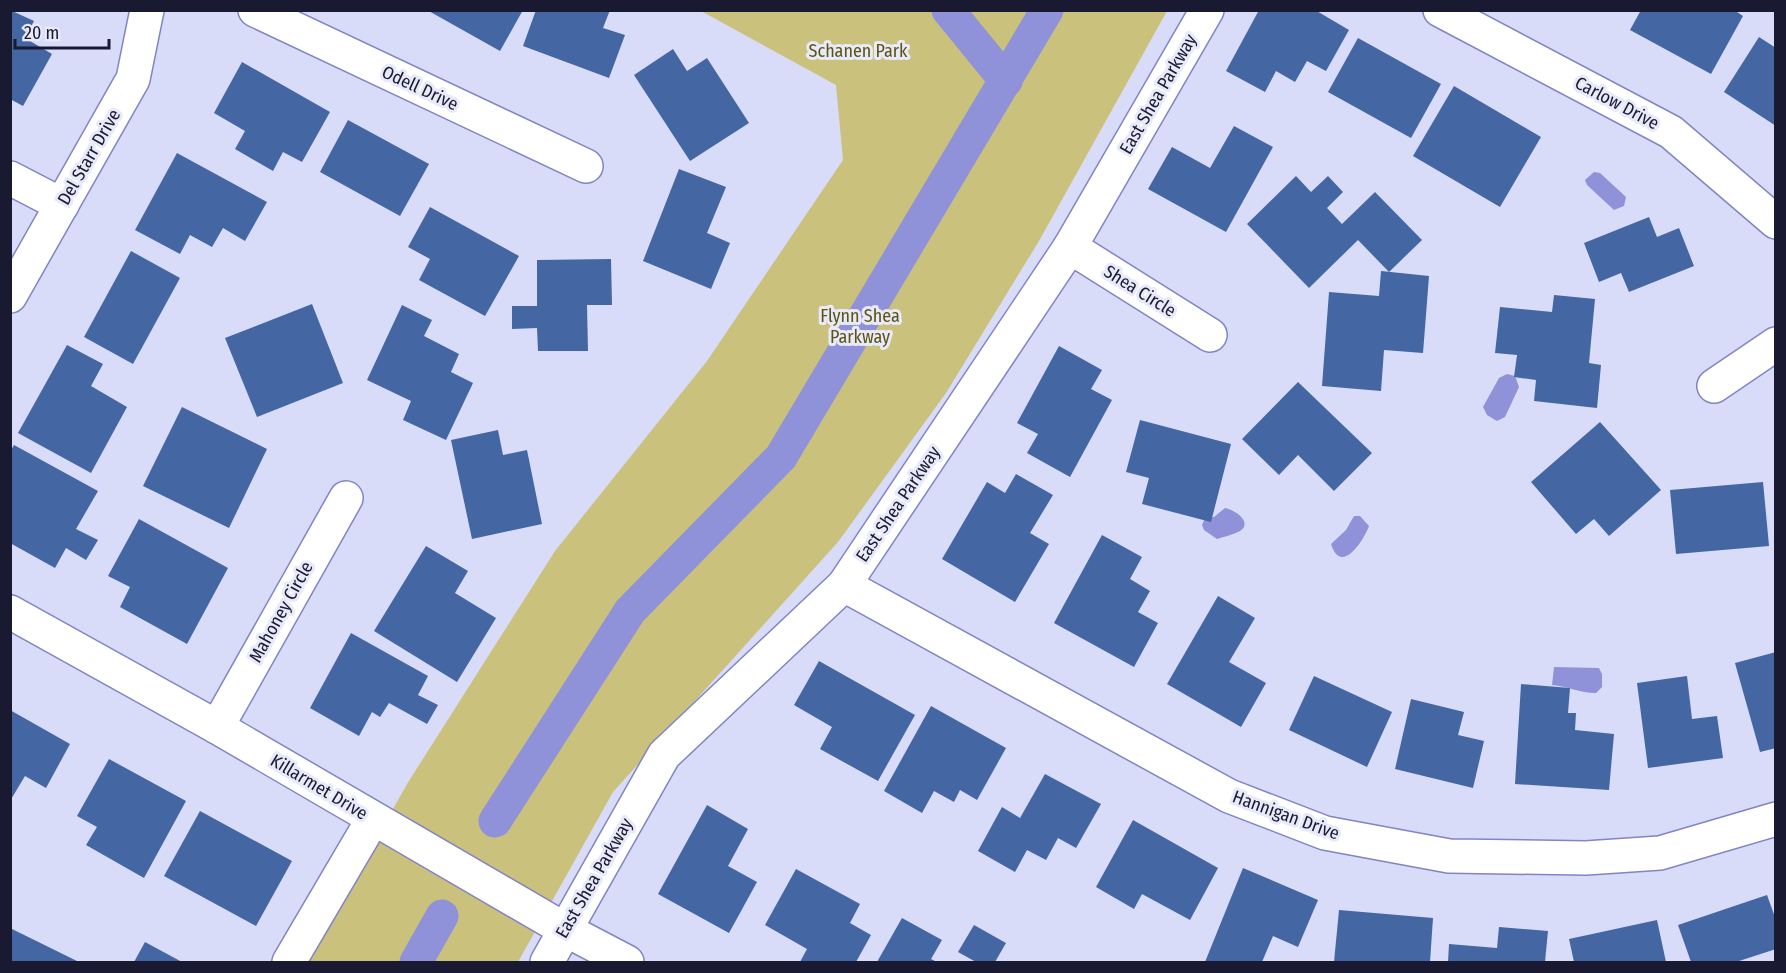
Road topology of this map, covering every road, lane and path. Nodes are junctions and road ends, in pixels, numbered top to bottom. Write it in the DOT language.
graph roads {
  1 [pos="147,10"];
  2 [pos="255,10"];
  3 [pos="1207,10"];
  4 [pos="1440,10"];
  5 [pos="586,166"];
  6 [pos="10,178"];
  7 [pos="62,205"];
  8 [pos="1776,222"];
  9 [pos="1070,247"];
  10 [pos="10,296"];
  11 [pos="1210,335"];
  12 [pos="1776,344"];
  13 [pos="1714,386"];
  14 [pos="346,498"];
  15 [pos="844,585"];
  16 [pos="10,612"];
  17 [pos="217,727"];
  18 [pos="373,819"];
  19 [pos="1776,819"];
  20 [pos="564,929"];
  21 [pos="289,963"];
  22 [pos="547,963"];
  23 [pos="627,963"];
  1 -- 7 [label="street, Del Starr Drive"];
  2 -- 5 [label="street, Odell Drive"];
  3 -- 9 [label="street, East Shea Parkway"];
  4 -- 8 [label="street, Carlow Drive"];
  6 -- 7 [label="street"];
  7 -- 10 [label="street, Del Starr Drive"];
  9 -- 11 [label="street, Shea Circle"];
  9 -- 15 [label="street, East Shea Parkway"];
  12 -- 13 [label="street"];
  14 -- 17 [label="street, Mahoney Circle"];
  15 -- 19 [label="street, Hannigan Drive"];
  15 -- 20 [label="street, East Shea Parkway"];
  16 -- 17 [label="street, Killarmet Drive"];
  17 -- 18 [label="street, Killarmet Drive"];
  18 -- 20 [label="street, Killarmet Drive"];
  18 -- 21 [label="street"];
  20 -- 22 [label="street, East Shea Parkway"];
  20 -- 23 [label="street, Killarmet Drive"];
}
